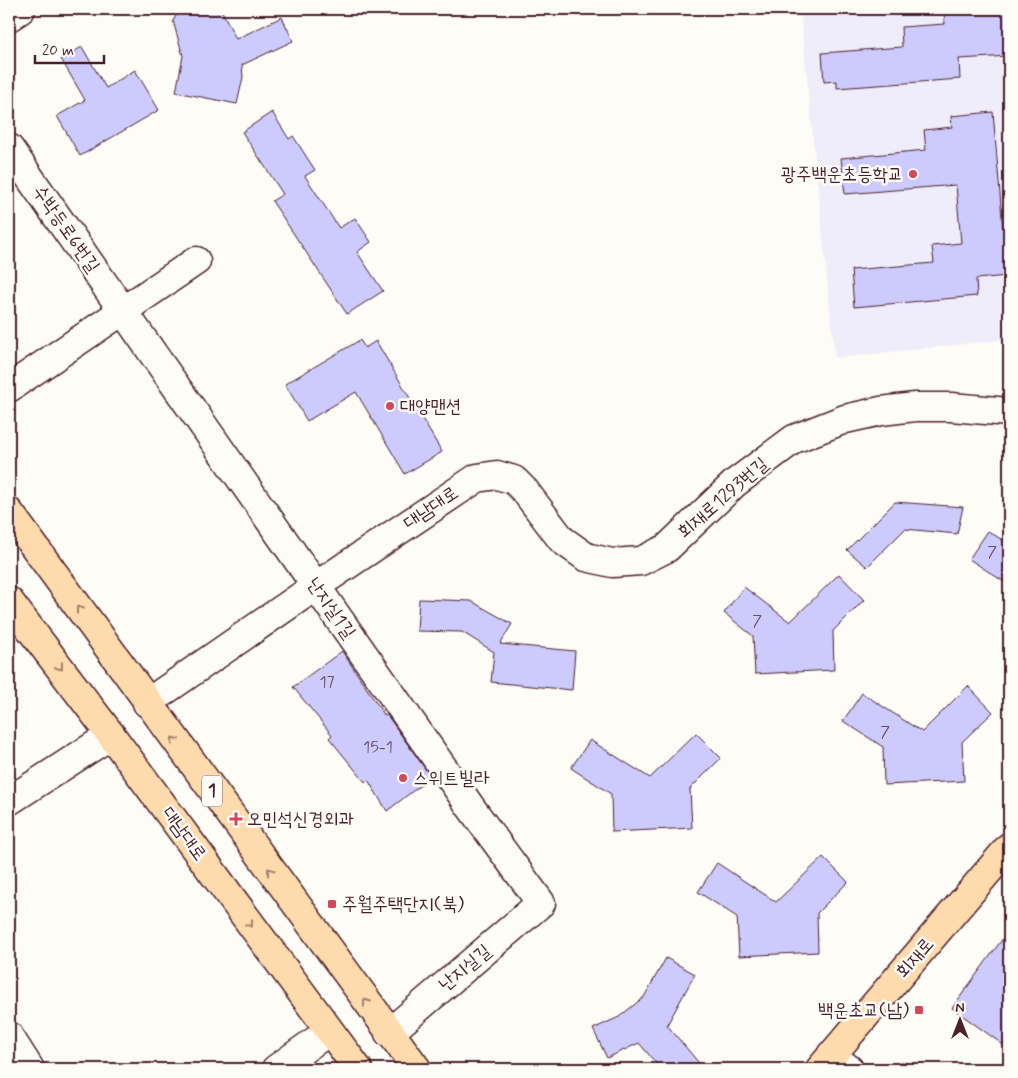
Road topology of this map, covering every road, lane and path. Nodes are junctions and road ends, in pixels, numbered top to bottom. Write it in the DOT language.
graph roads {
  1 [pos="21,9"];
  2 [pos="9,17"];
  3 [pos="9,148"];
  4 [pos="196,261"];
  5 [pos="123,311"];
  6 [pos="9,388"];
  7 [pos="1009,412"];
  8 [pos="497,475"];
  9 [pos="9,512"];
  10 [pos="316,586"];
  11 [pos="9,601"];
  12 [pos="147,703"];
  13 [pos="111,734"];
  14 [pos="9,801"];
  15 [pos="1008,852"];
  16 [pos="541,903"];
  17 [pos="329,1031"];
  18 [pos="389,1033"];
  19 [pos="9,1036"];
  20 [pos="833,1064"];
  21 [pos="30,1069"];
  22 [pos="276,1069"];
  23 [pos="358,1069"];
  24 [pos="416,1069"];
  1 -- 2 [label="street"];
  3 -- 5 [label="street, 수박등로6번길"];
  4 -- 5 [label="street"];
  5 -- 6 [label="street"];
  5 -- 10 [label="street, 난지실1길"];
  7 -- 8 [label="street, 회재로1293번길"];
  8 -- 10 [label="street, 대남대로"];
  12 -- 9 [label="main road, 1, one-way"];
  10 -- 12 [label="street, 대남대로"];
  10 -- 16 [label="street, 난지실1길"];
  11 -- 13 [label="main road, 대남대로, one-way"];
  18 -- 12 [label="main road, 1, one-way"];
  13 -- 14 [label="street"];
  13 -- 17 [label="main road, 대남대로, one-way"];
  15 -- 20 [label="main road, 회재로"];
  16 -- 18 [label="street, 난지실길"];
  17 -- 22 [label="street"];
  17 -- 23 [label="main road, 대남대로"];
  18 -- 24 [label="main road, 1"];
  19 -- 21 [label="street"];
}
